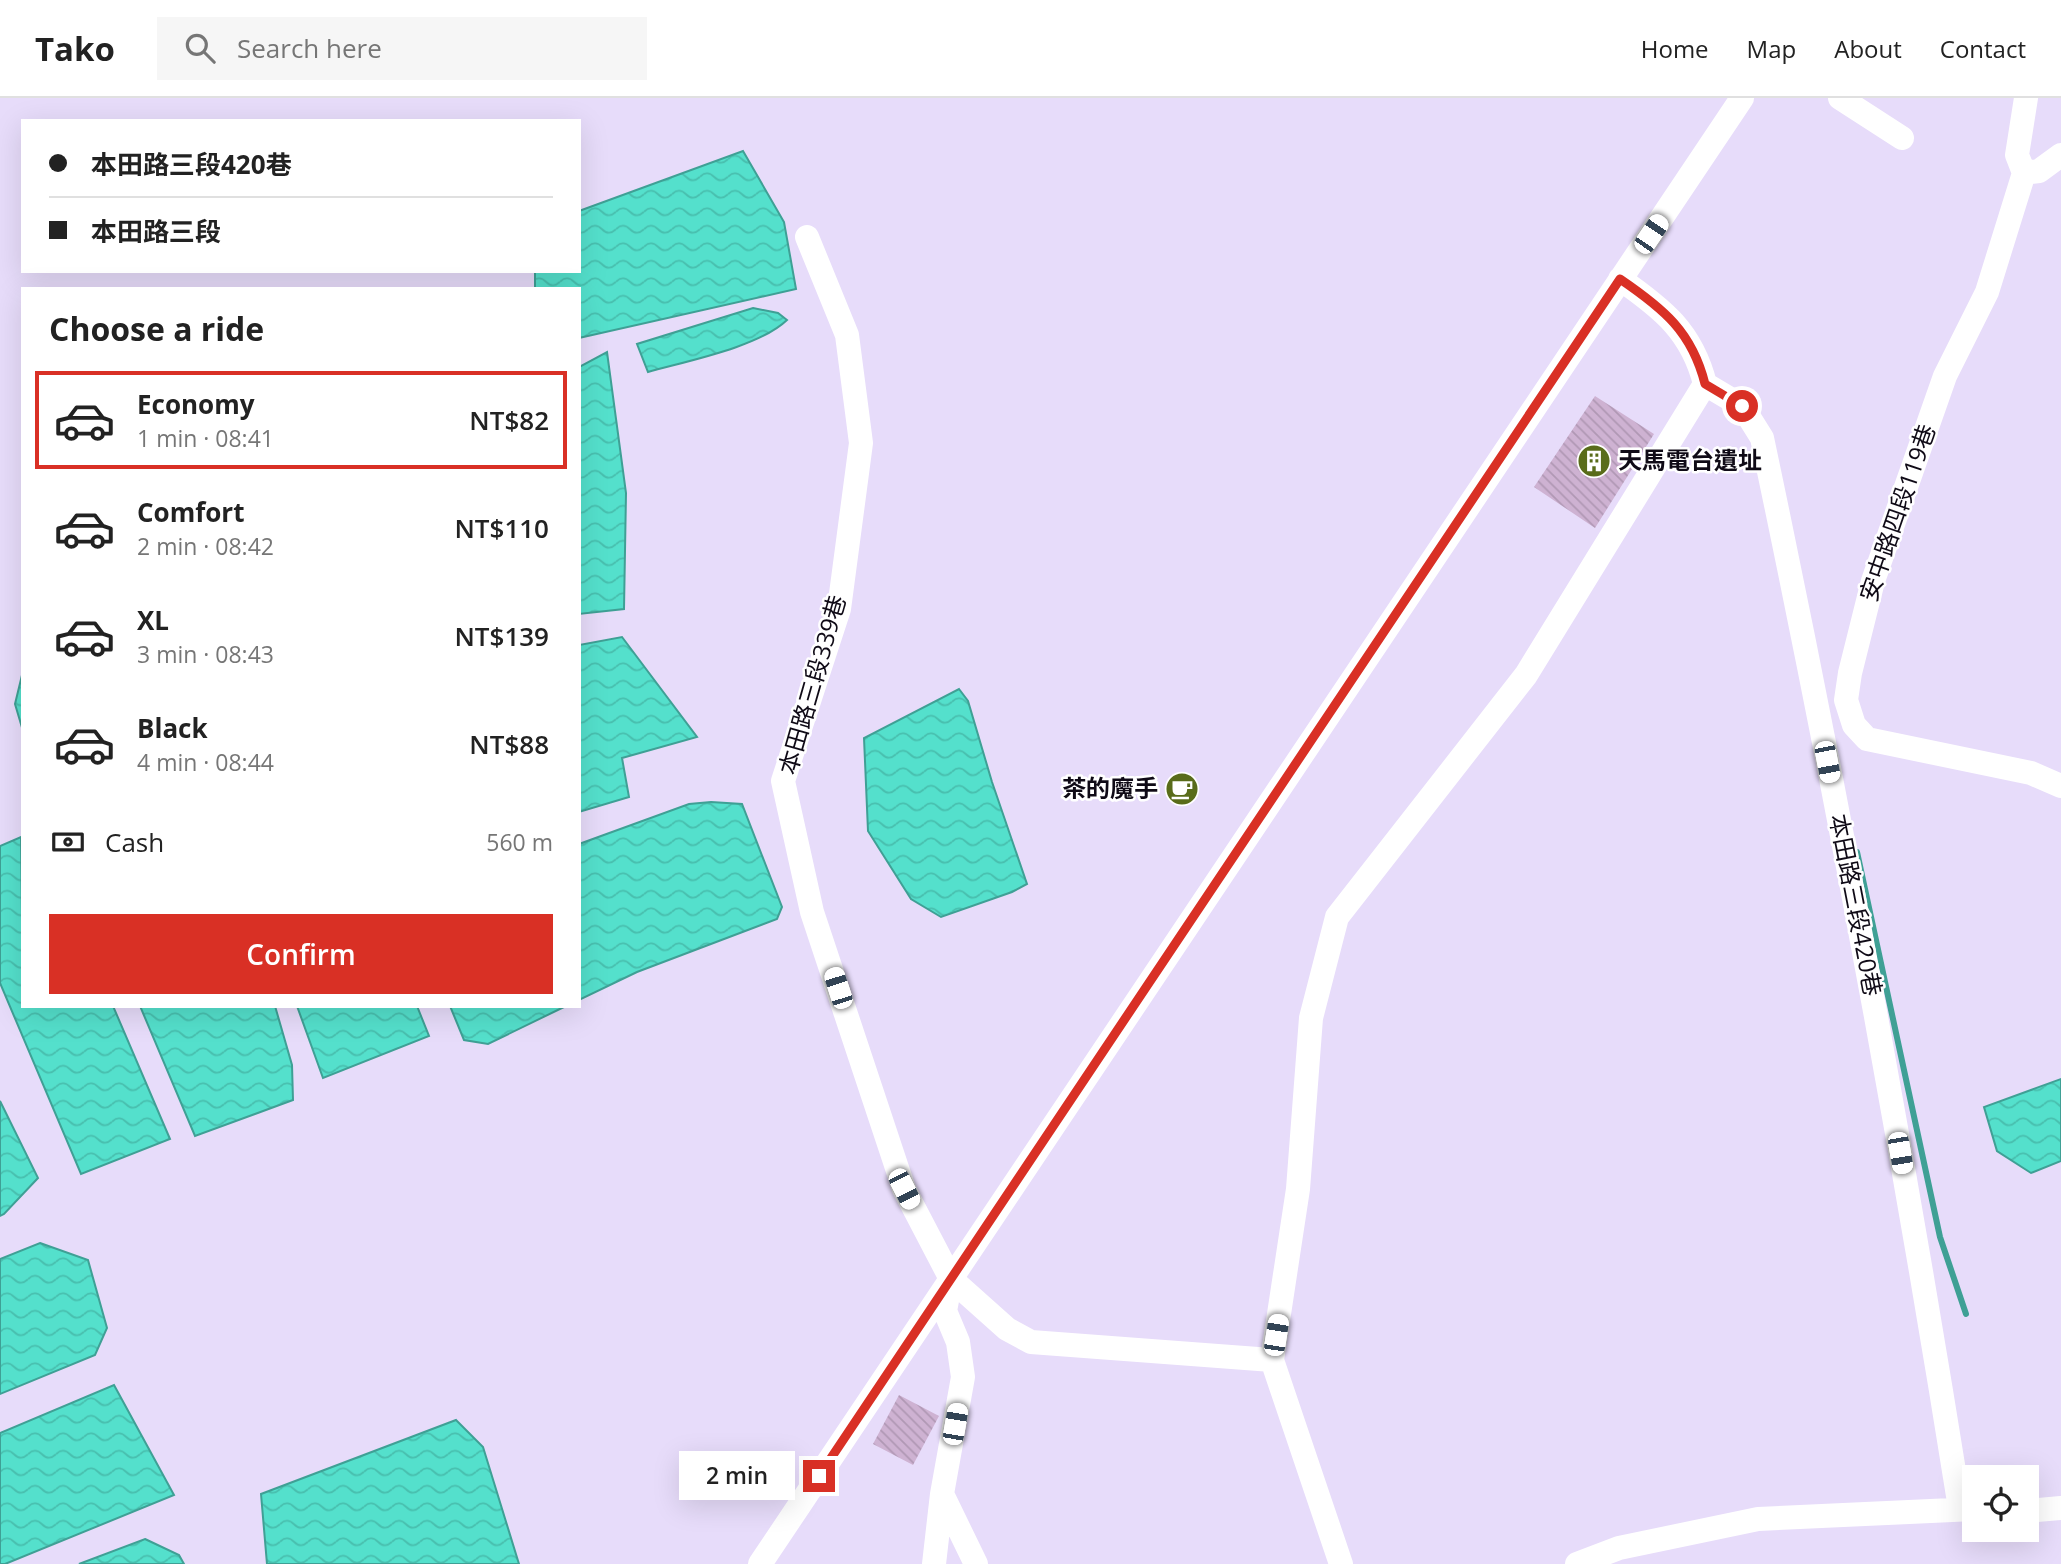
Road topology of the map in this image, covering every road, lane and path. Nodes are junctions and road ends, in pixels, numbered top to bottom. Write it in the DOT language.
graph roads {
  1 [pos="1742,98"];
  2 [pos="1840,98"];
  3 [pos="2026,98"];
  4 [pos="1902,138"];
  5 [pos="2061,155"];
  6 [pos="2025,173"];
  7 [pos="807,237"];
  8 [pos="1620,279"];
  9 [pos="1705,384"];
  10 [pos="2061,786"];
  11 [pos="951,1279"];
  12 [pos="1272,1360"];
  13 [pos="1962,1483"];
  14 [pos="942,1494"];
  15 [pos="2061,1507"];
  16 [pos="1962,1508"];
  17 [pos="2039,1510"];
  18 [pos="760,1564"];
  19 [pos="934,1564"];
  20 [pos="976,1564"];
  21 [pos="1341,1564"];
  22 [pos="1577,1564"];
  1 -- 8 [label="street"];
  2 -- 4 [label="street"];
  3 -- 6 [label="street, 安中路四段119巷"];
  5 -- 6 [label="street"];
  6 -- 10 [label="street, 安中路四段119巷"];
  7 -- 11 [label="street, 本田路三段339巷"];
  8 -- 9 [label="street"];
  8 -- 11 [label="street"];
  9 -- 12 [label="street"];
  9 -- 13 [label="street, 本田路三段420巷"];
  11 -- 12 [label="street"];
  11 -- 14 [label="street"];
  11 -- 18 [label="street"];
  12 -- 21 [label="street"];
  14 -- 19 [label="street"];
  14 -- 20 [label="street"];
  15 -- 17 [label="street"];
  16 -- 22 [label="street"];
}
